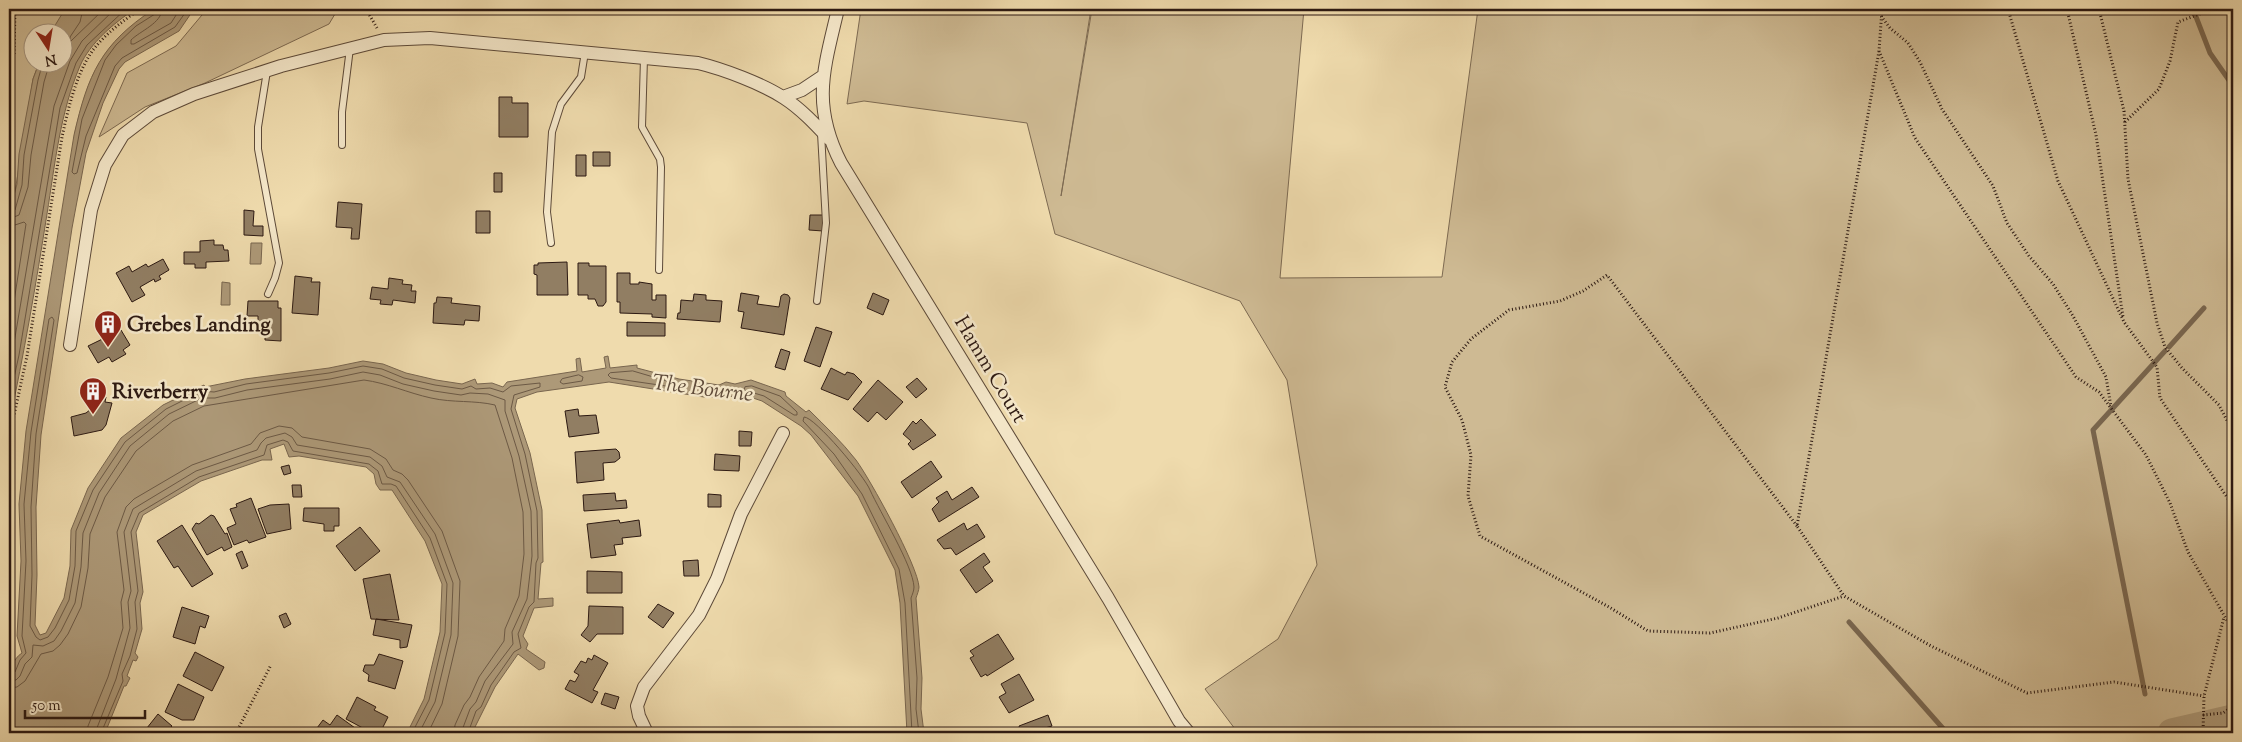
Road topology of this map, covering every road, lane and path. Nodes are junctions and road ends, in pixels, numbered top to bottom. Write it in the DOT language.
graph roads {
  1 [pos="15,9"];
  2 [pos="140,9"];
  3 [pos="366,9"];
  4 [pos="838,9"];
  5 [pos="1882,9"];
  6 [pos="2008,9"];
  7 [pos="2067,9"];
  8 [pos="2099,9"];
  9 [pos="2213,9"];
  10 [pos="1882,16"];
  11 [pos="384,40"];
  12 [pos="351,47"];
  13 [pos="1879,50"];
  14 [pos="586,52"];
  15 [pos="644,58"];
  16 [pos="9,67"];
  17 [pos="267,71"];
  18 [pos="823,76"];
  19 [pos="782,97"];
  20 [pos="2125,122"];
  21 [pos="825,135"];
  22 [pos="342,145"];
  23 [pos="551,243"];
  24 [pos="660,270"];
  25 [pos="268,294"];
  26 [pos="818,301"];
  27 [pos="2124,322"];
  28 [pos="70,345"];
  29 [pos="2111,408"];
  30 [pos="2233,432"];
  31 [pos="783,433"];
  32 [pos="9,438"];
  33 [pos="2233,506"];
  34 [pos="1797,526"];
  35 [pos="1844,596"];
  36 [pos="2224,617"];
  37 [pos="2233,631"];
  38 [pos="271,665"];
  39 [pos="2204,696"];
  40 [pos="2233,706"];
  41 [pos="2203,715"];
  42 [pos="236,733"];
  43 [pos="648,733"];
  44 [pos="1189,733"];
  45 [pos="2202,733"];
  1 -- 16 [label="path"];
  2 -- 32 [label="path"];
  3 -- 11 [label="path"];
  4 -- 18 [label="street, Hamm Court"];
  5 -- 10 [label="path"];
  6 -- 27 [label="path"];
  7 -- 27 [label="path"];
  8 -- 20 [label="path"];
  9 -- 20 [label="path"];
  10 -- 13 [label="path"];
  10 -- 29 [label="path"];
  11 -- 12 [label="street"];
  11 -- 14 [label="street"];
  12 -- 17 [label="street"];
  12 -- 22 [label="lane"];
  13 -- 29 [label="path"];
  13 -- 34 [label="path"];
  14 -- 15 [label="street"];
  14 -- 23 [label="lane"];
  15 -- 19 [label="street"];
  15 -- 24 [label="lane"];
  17 -- 25 [label="lane"];
  17 -- 28 [label="street"];
  18 -- 19 [label="street"];
  18 -- 21 [label="street, Hamm Court"];
  19 -- 21 [label="street"];
  20 -- 30 [label="path"];
  21 -- 26 [label="lane"];
  21 -- 44 [label="street, Hamm Court"];
  27 -- 33 [label="path"];
  29 -- 36 [label="path"];
  31 -- 43 [label="street"];
  34 -- 35 [label="path"];
  34 -- 35 [label="path"];
  35 -- 39 [label="path"];
  36 -- 37 [label="path"];
  36 -- 39 [label="path"];
  38 -- 42 [label="path"];
  39 -- 41 [label="path"];
  40 -- 41 [label="path"];
  41 -- 45 [label="path"];
}
